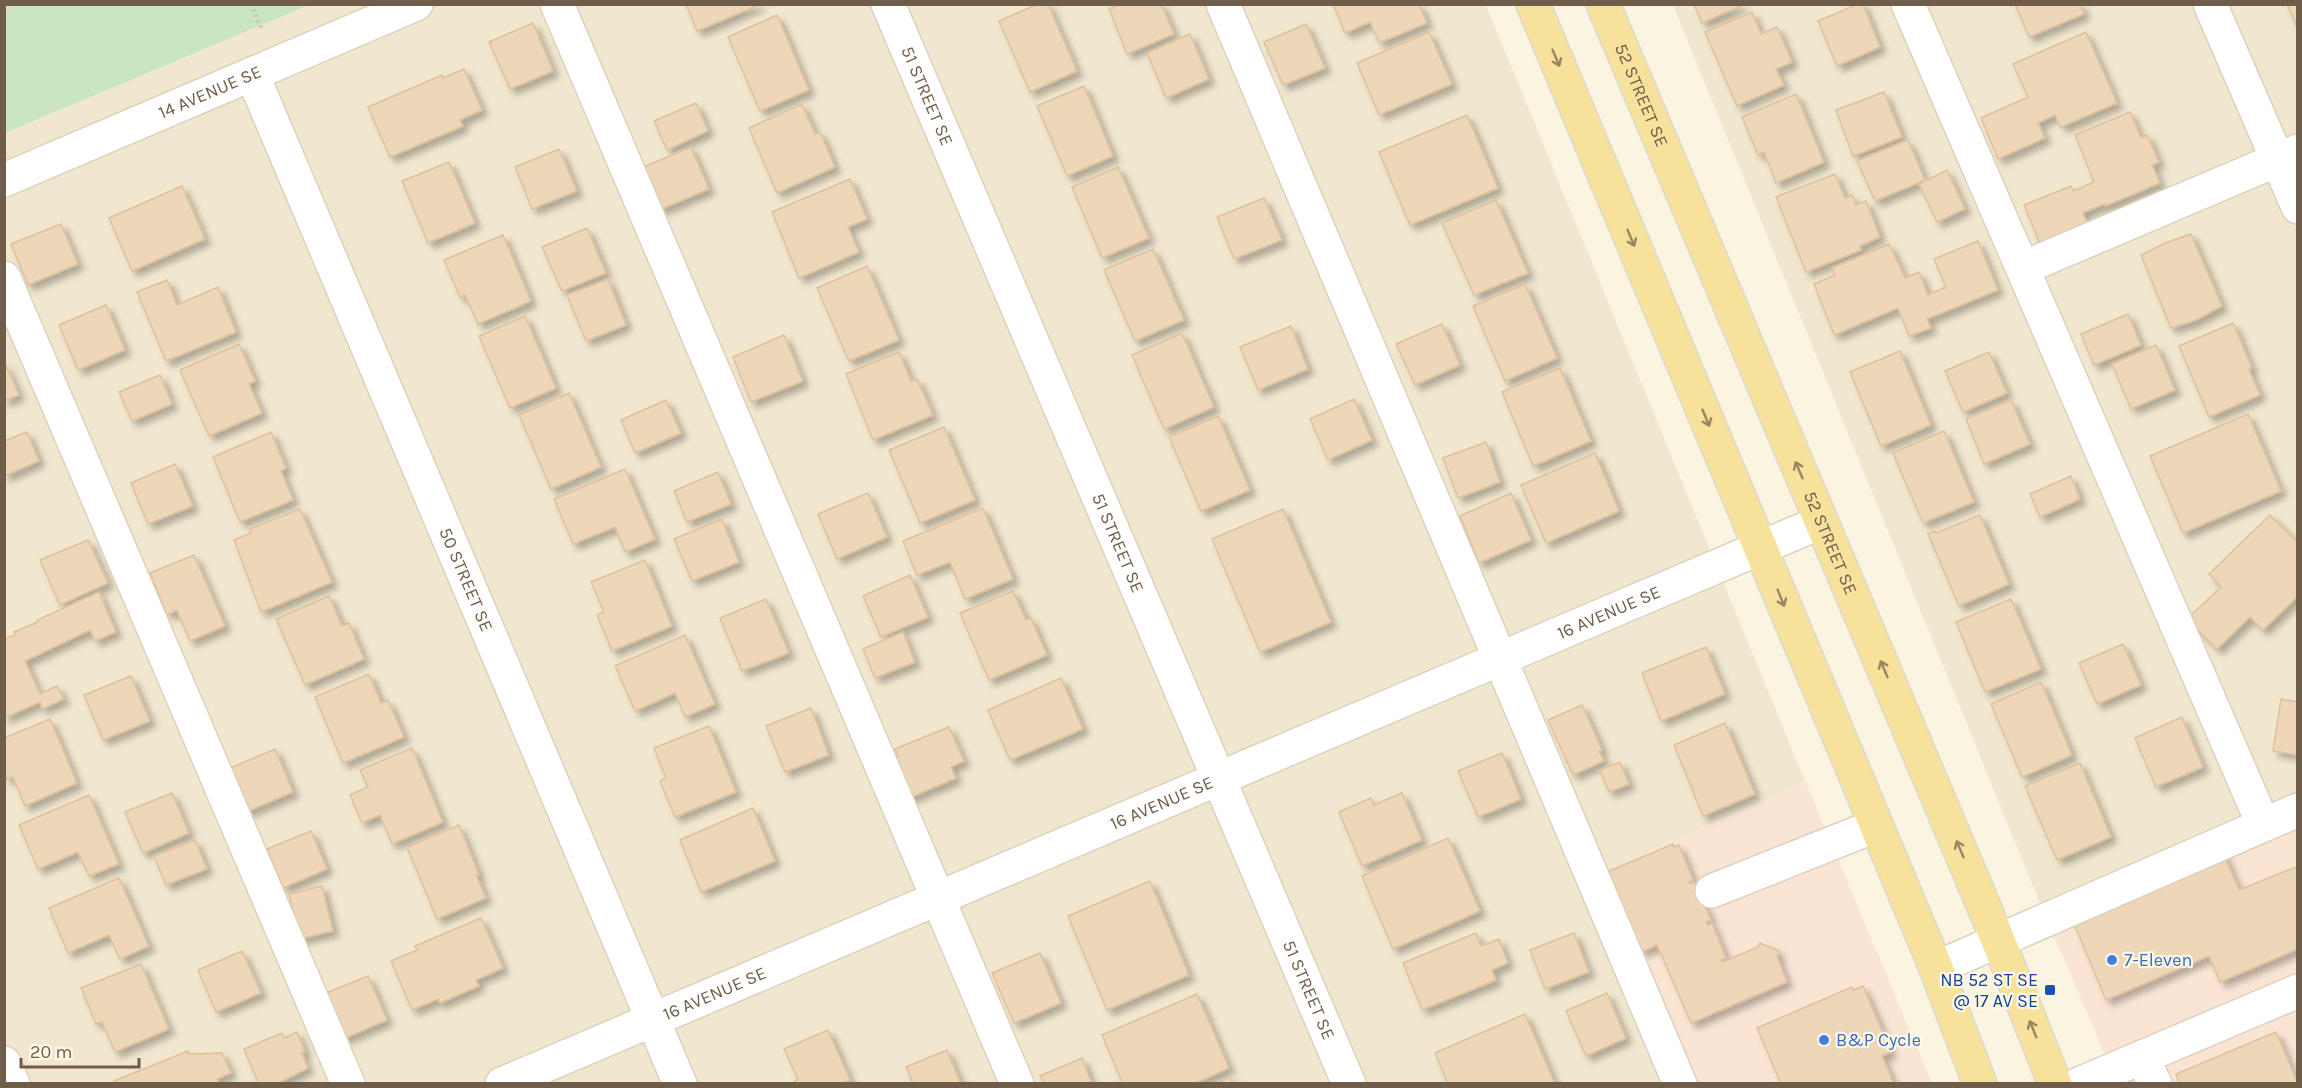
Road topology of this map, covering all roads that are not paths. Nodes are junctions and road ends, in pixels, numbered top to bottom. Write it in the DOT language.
graph roads {
  1 [pos="416,4"];
  2 [pos="557,4"];
  3 [pos="888,4"];
  4 [pos="1223,4"];
  5 [pos="1533,4"];
  6 [pos="1603,4"];
  7 [pos="1908,4"];
  8 [pos="2210,4"];
  9 [pos="252,74"];
  10 [pos="2287,155"];
  11 [pos="4,180"];
  12 [pos="2298,207"];
  13 [pos="2023,268"];
  14 [pos="4,278"];
  15 [pos="1821,522"];
  16 [pos="1761,548"];
  17 [pos="1499,659"];
  18 [pos="1218,779"];
  19 [pos="2298,810"];
  20 [pos="2263,824"];
  21 [pos="1875,825"];
  22 [pos="1712,891"];
  23 [pos="939,897"];
  24 [pos="1998,940"];
  25 [pos="1936,968"];
  26 [pos="2298,991"];
  27 [pos="653,1019"];
  28 [pos="4,1063"];
  29 [pos="2149,1070"];
  30 [pos="13,1083"];
  31 [pos="348,1083"];
  32 [pos="502,1083"];
  33 [pos="680,1083"];
  34 [pos="1017,1083"];
  35 [pos="1349,1083"];
  36 [pos="1680,1083"];
  37 [pos="1980,1083"];
  38 [pos="2055,1083"];
  39 [pos="2079,1083"];
  1 -- 9 [label="street, 14 AVENUE SE"];
  2 -- 23 [label="street"];
  3 -- 18 [label="street, 51 STREET SE"];
  4 -- 17 [label="street"];
  5 -- 16 [label="main road, one-way"];
  15 -- 6 [label="main road, 52 STREET SE, one-way"];
  7 -- 13 [label="street"];
  8 -- 10 [label="street"];
  9 -- 11 [label="street, 14 AVENUE SE"];
  9 -- 27 [label="street, 50 STREET SE"];
  10 -- 12 [label="street"];
  10 -- 13 [label="street"];
  13 -- 20 [label="street"];
  14 -- 31 [label="street"];
  15 -- 16 [label="street, 16 AVENUE SE"];
  24 -- 15 [label="main road, 52 STREET SE, one-way"];
  16 -- 17 [label="street, 16 AVENUE SE"];
  16 -- 21 [label="main road, one-way"];
  17 -- 18 [label="street, 16 AVENUE SE"];
  17 -- 36 [label="street"];
  18 -- 23 [label="street, 16 AVENUE SE"];
  18 -- 35 [label="street, 51 STREET SE"];
  19 -- 20 [label="street"];
  20 -- 24 [label="street"];
  21 -- 22 [label="street"];
  21 -- 25 [label="main road"];
  23 -- 27 [label="street, 16 AVENUE SE"];
  23 -- 34 [label="street"];
  24 -- 25 [label="street"];
  38 -- 24 [label="main road, 52 STREET SE, one-way"];
  25 -- 37 [label="main road"];
  26 -- 29 [label="street"];
  27 -- 32 [label="street, 16 AVENUE SE"];
  27 -- 33 [label="street, 50 STREET SE"];
  28 -- 30 [label="street"];
  29 -- 39 [label="street"];
}
